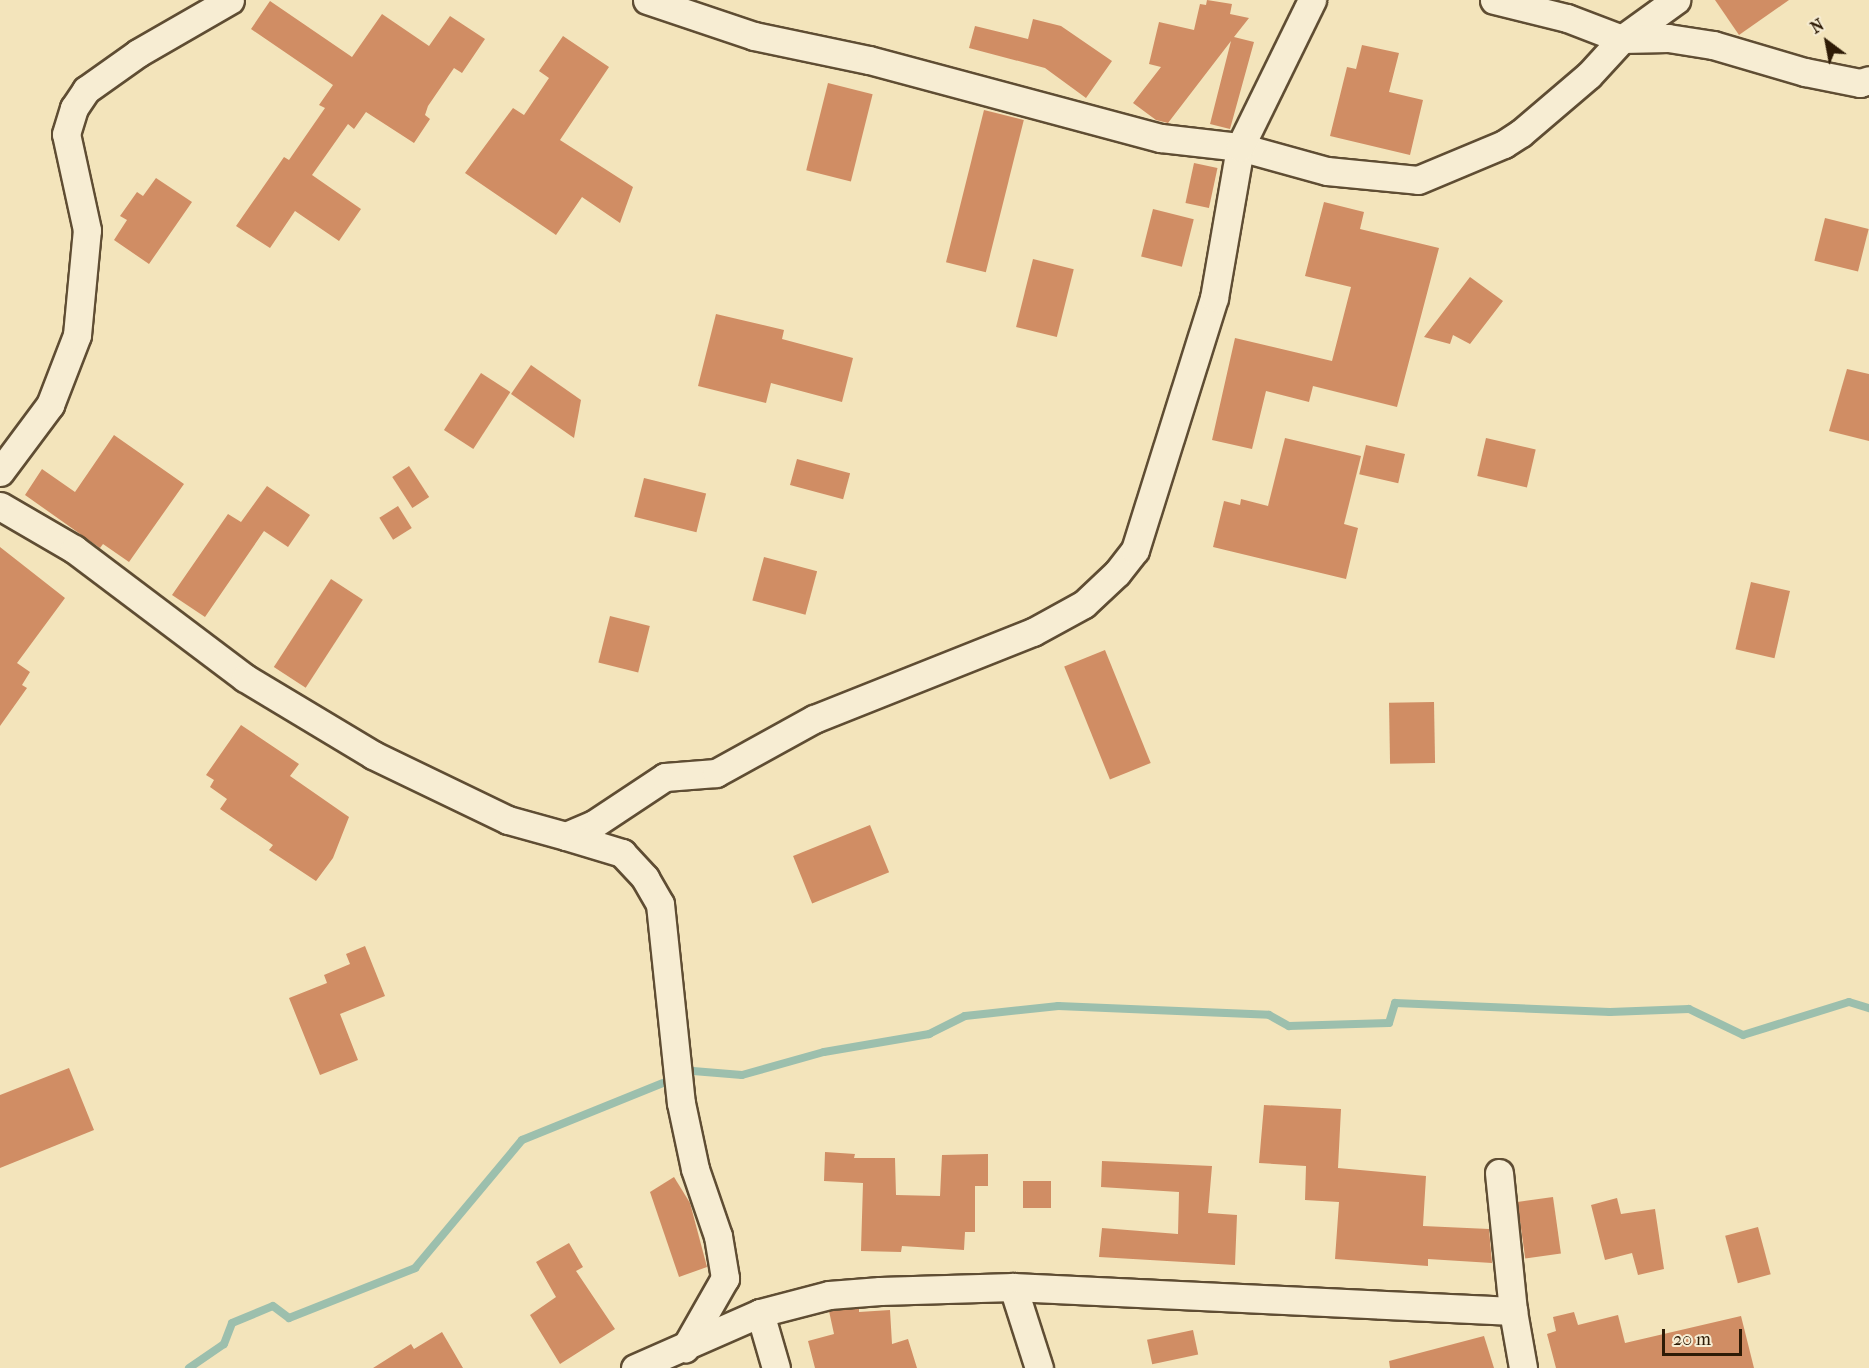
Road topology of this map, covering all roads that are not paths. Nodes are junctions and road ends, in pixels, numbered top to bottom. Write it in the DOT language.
graph roads {
  1 [pos="230,0"];
  2 [pos="648,0"];
  3 [pos="1312,0"];
  4 [pos="1494,0"];
  5 [pos="1676,0"];
  6 [pos="1622,39"];
  7 [pos="1869,80"];
  8 [pos="1240,147"];
  9 [pos="0,472"];
  10 [pos="0,506"];
  11 [pos="566,836"];
  12 [pos="1498,1173"];
  13 [pos="1013,1287"];
  14 [pos="1513,1311"];
  15 [pos="760,1313"];
  16 [pos="685,1348"];
  17 [pos="635,1368"];
  18 [pos="776,1368"];
  19 [pos="1039,1368"];
  20 [pos="1523,1368"];
  1 -- 9 [label="street"];
  2 -- 8 [label="street"];
  3 -- 8 [label="street"];
  4 -- 6 [label="street"];
  5 -- 6 [label="street"];
  6 -- 7 [label="street"];
  6 -- 8 [label="street"];
  8 -- 11 [label="street"];
  10 -- 11 [label="street"];
  11 -- 16 [label="street"];
  12 -- 14 [label="street"];
  13 -- 14 [label="street"];
  13 -- 15 [label="street"];
  13 -- 19 [label="street"];
  14 -- 20 [label="street"];
  15 -- 16 [label="street"];
  15 -- 18 [label="street"];
  16 -- 17 [label="street"];
}
